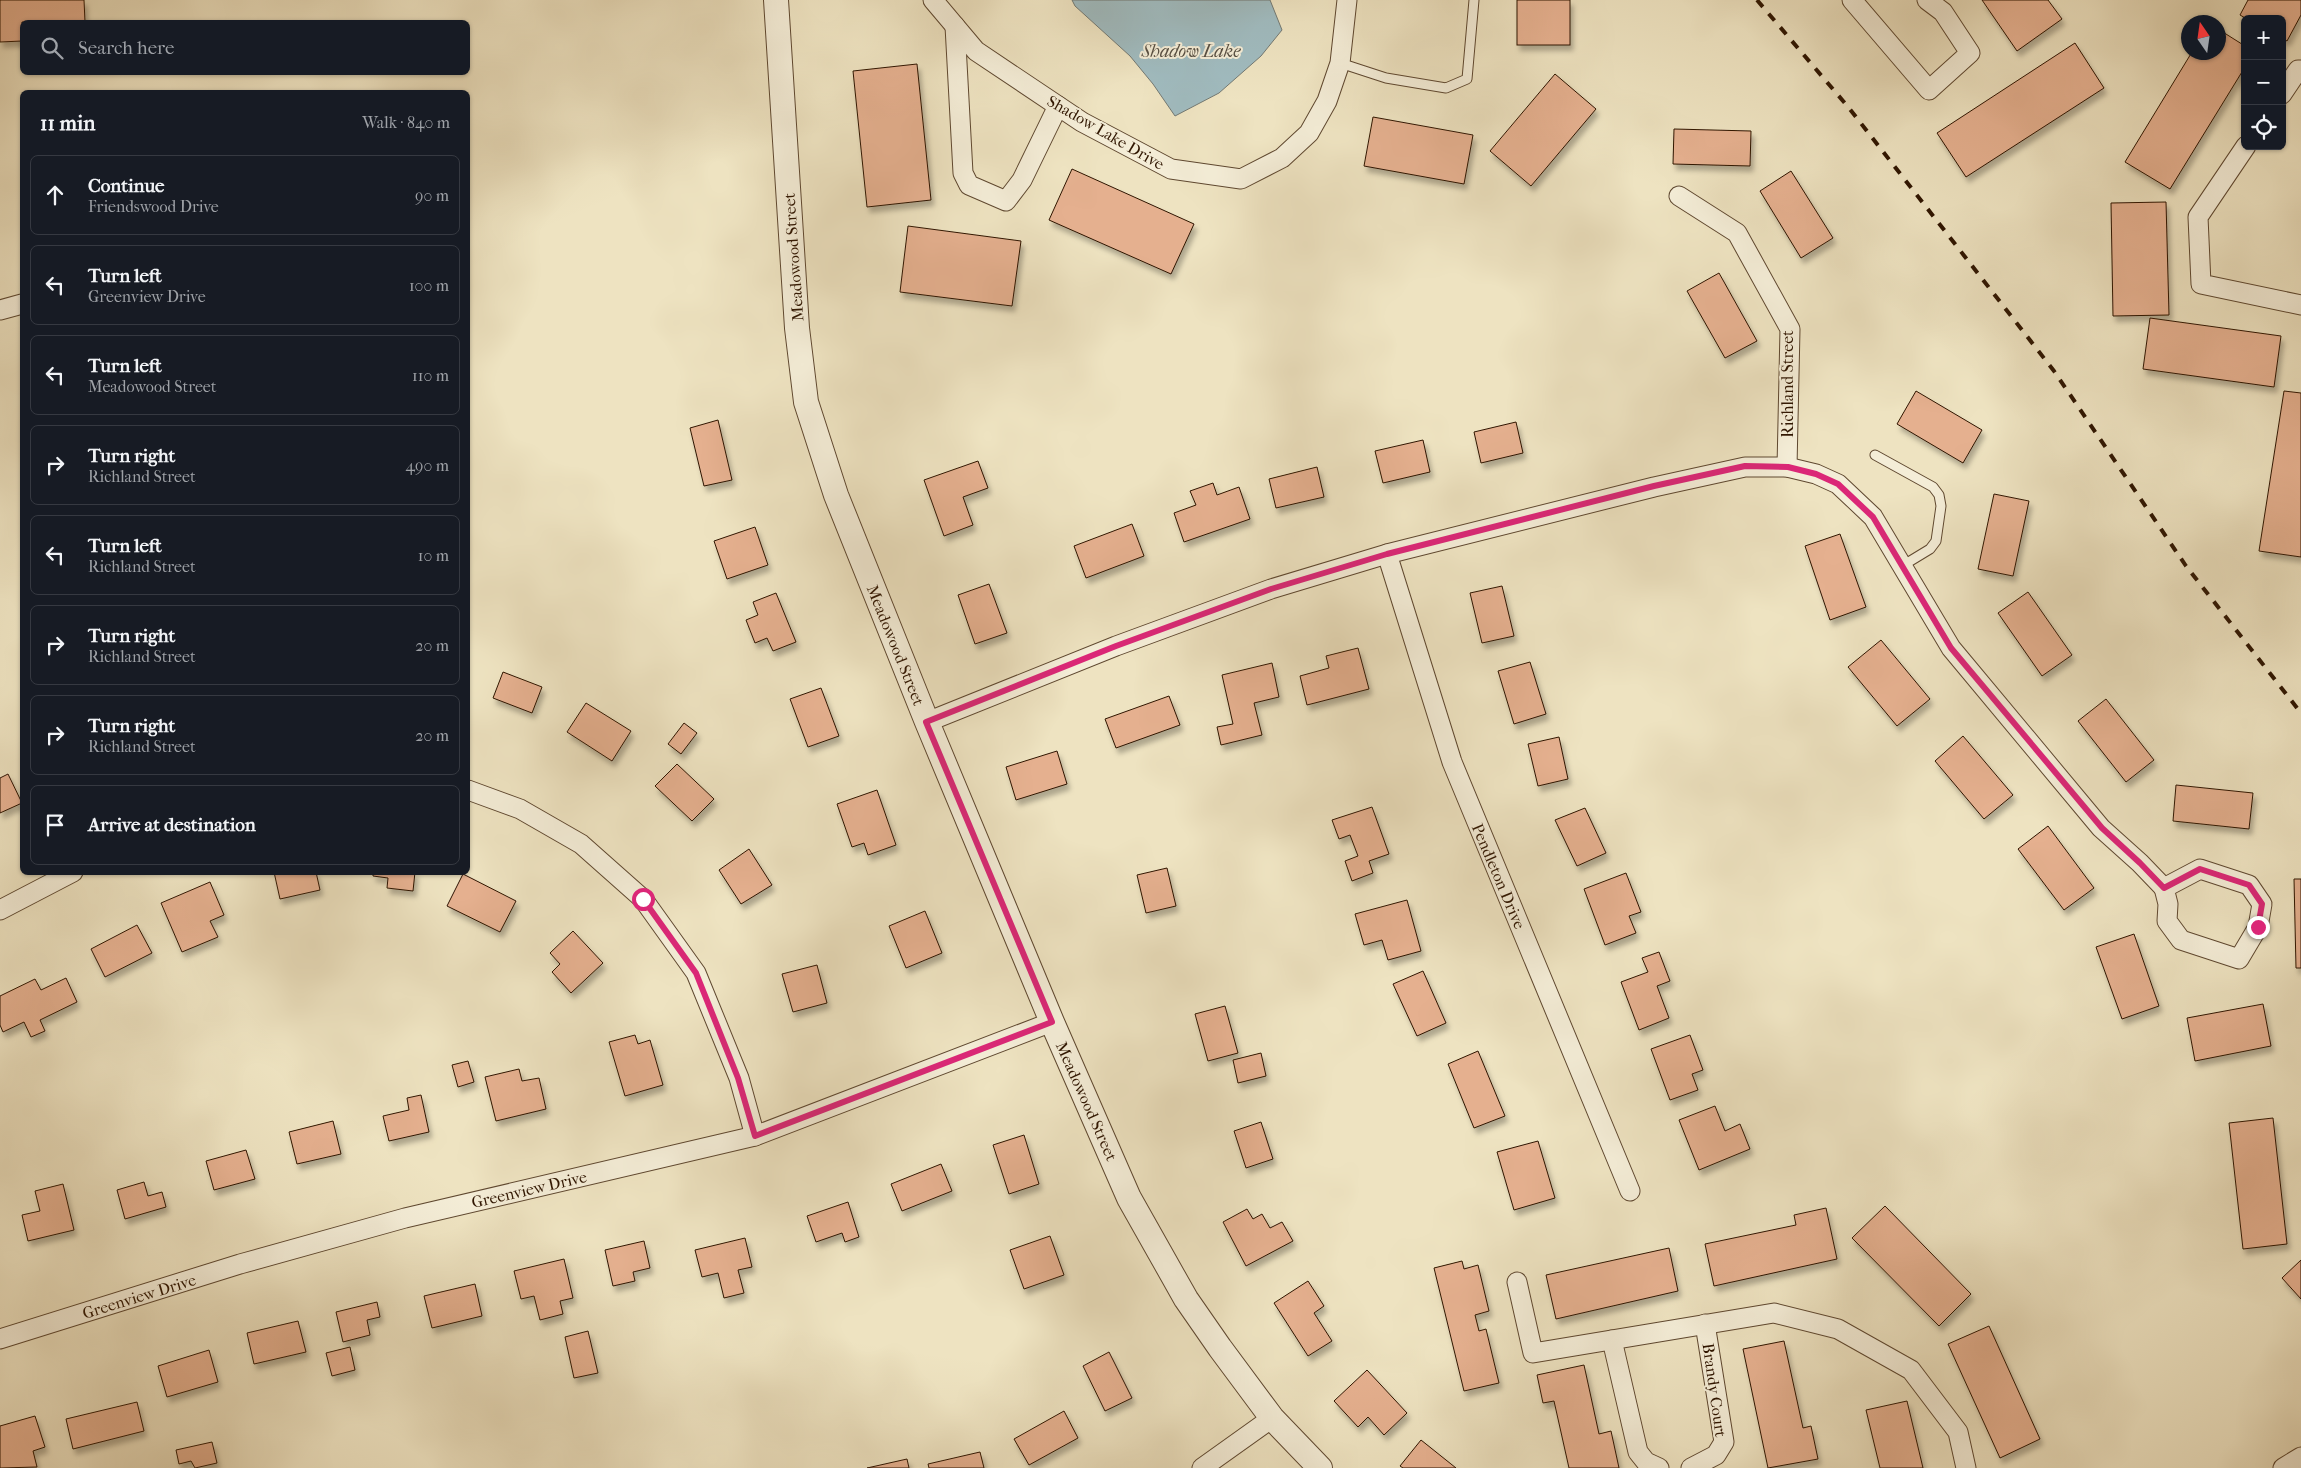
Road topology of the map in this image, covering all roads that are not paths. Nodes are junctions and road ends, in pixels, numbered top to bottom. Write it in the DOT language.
graph roads {
  1 [pos="776,0"];
  2 [pos="933,0"];
  3 [pos="1347,0"];
  4 [pos="1474,0"];
  5 [pos="1852,0"];
  6 [pos="1927,0"];
  7 [pos="955,26"];
  8 [pos="1340,63"];
  9 [pos="2301,70"];
  10 [pos="2286,88"];
  11 [pos="1058,106"];
  12 [pos="2243,150"];
  13 [pos="1679,196"];
  14 [pos="20,305"];
  15 [pos="2301,305"];
  16 [pos="0,310"];
  17 [pos="1875,456"];
  18 [pos="1788,467"];
  19 [pos="1387,554"];
  20 [pos="1902,566"];
  21 [pos="926,722"];
  22 [pos="470,791"];
  23 [pos="67,875"];
  24 [pos="2164,888"];
  25 [pos="0,910"];
  26 [pos="1052,1022"];
  27 [pos="755,1136"];
  28 [pos="1630,1191"];
  29 [pos="1517,1282"];
  30 [pos="1705,1324"];
  31 [pos="0,1340"];
  32 [pos="1612,1340"];
  33 [pos="1272,1418"];
  34 [pos="2301,1457"];
  35 [pos="1202,1468"];
  36 [pos="1320,1468"];
  37 [pos="1659,1468"];
  38 [pos="1691,1468"];
  39 [pos="1966,1468"];
  40 [pos="2283,1468"];
  1 -- 21 [label="street, Meadowood Street"];
  2 -- 7 [label="street, Shadow Lake Drive"];
  3 -- 8 [label="street, Shadow Lake Drive"];
  4 -- 8 [label="lane"];
  5 -- 6 [label="street"];
  7 -- 11 [label="street, Shadow Lake Drive"];
  7 -- 11 [label="street"];
  8 -- 11 [label="street, Shadow Lake Drive"];
  9 -- 10 [label="street"];
  12 -- 15 [label="street"];
  13 -- 18 [label="street, Richland Street"];
  14 -- 16 [label="street"];
  17 -- 20 [label="lane"];
  18 -- 19 [label="street"];
  18 -- 20 [label="street"];
  19 -- 21 [label="street"];
  19 -- 28 [label="street, Pendleton Drive"];
  20 -- 24 [label="street"];
  21 -- 26 [label="street, Meadowood Street"];
  22 -- 27 [label="street"];
  23 -- 25 [label="street"];
  24 -- 24 [label="street"];
  26 -- 27 [label="street, Greenview Drive"];
  26 -- 33 [label="street, Meadowood Street"];
  27 -- 31 [label="street, Greenview Drive"];
  29 -- 32 [label="street, Brandy Court"];
  30 -- 32 [label="street, Brandy Court"];
  30 -- 38 [label="street, Brandy Court"];
  30 -- 39 [label="street, Brandy Court"];
  32 -- 37 [label="street"];
  33 -- 35 [label="street"];
  33 -- 36 [label="street, Meadowood Street"];
  34 -- 40 [label="street"];
}
